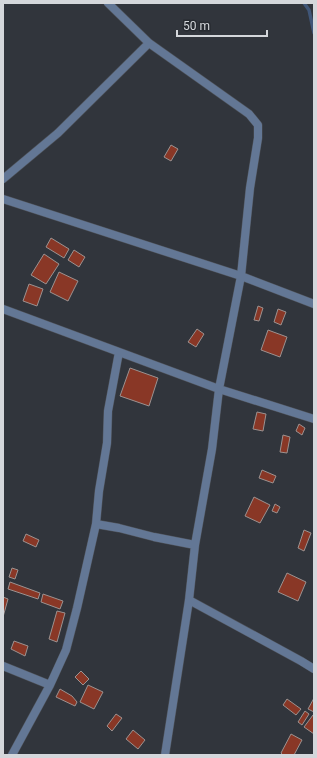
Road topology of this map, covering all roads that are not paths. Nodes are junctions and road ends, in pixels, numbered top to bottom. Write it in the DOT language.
graph roads {
  1 [pos="108,3"];
  2 [pos="149,43"];
  3 [pos="3,179"];
  4 [pos="3,199"];
  5 [pos="241,276"];
  6 [pos="314,304"];
  7 [pos="3,309"];
  8 [pos="119,352"];
  9 [pos="219,389"];
  10 [pos="314,419"];
  11 [pos="96,524"];
  12 [pos="196,545"];
  13 [pos="189,600"];
  14 [pos="3,666"];
  15 [pos="314,670"];
  16 [pos="50,685"];
  17 [pos="12,755"];
  18 [pos="165,755"];
  1 -- 2 [label="street"];
  2 -- 3 [label="street"];
  2 -- 5 [label="street"];
  4 -- 5 [label="street"];
  5 -- 6 [label="street"];
  5 -- 9 [label="street"];
  7 -- 8 [label="street"];
  8 -- 9 [label="street"];
  8 -- 11 [label="street"];
  9 -- 10 [label="street"];
  9 -- 12 [label="street"];
  11 -- 12 [label="street"];
  11 -- 16 [label="street"];
  12 -- 13 [label="street"];
  13 -- 15 [label="street"];
  13 -- 18 [label="street"];
  14 -- 16 [label="street"];
  16 -- 17 [label="street"];
}
